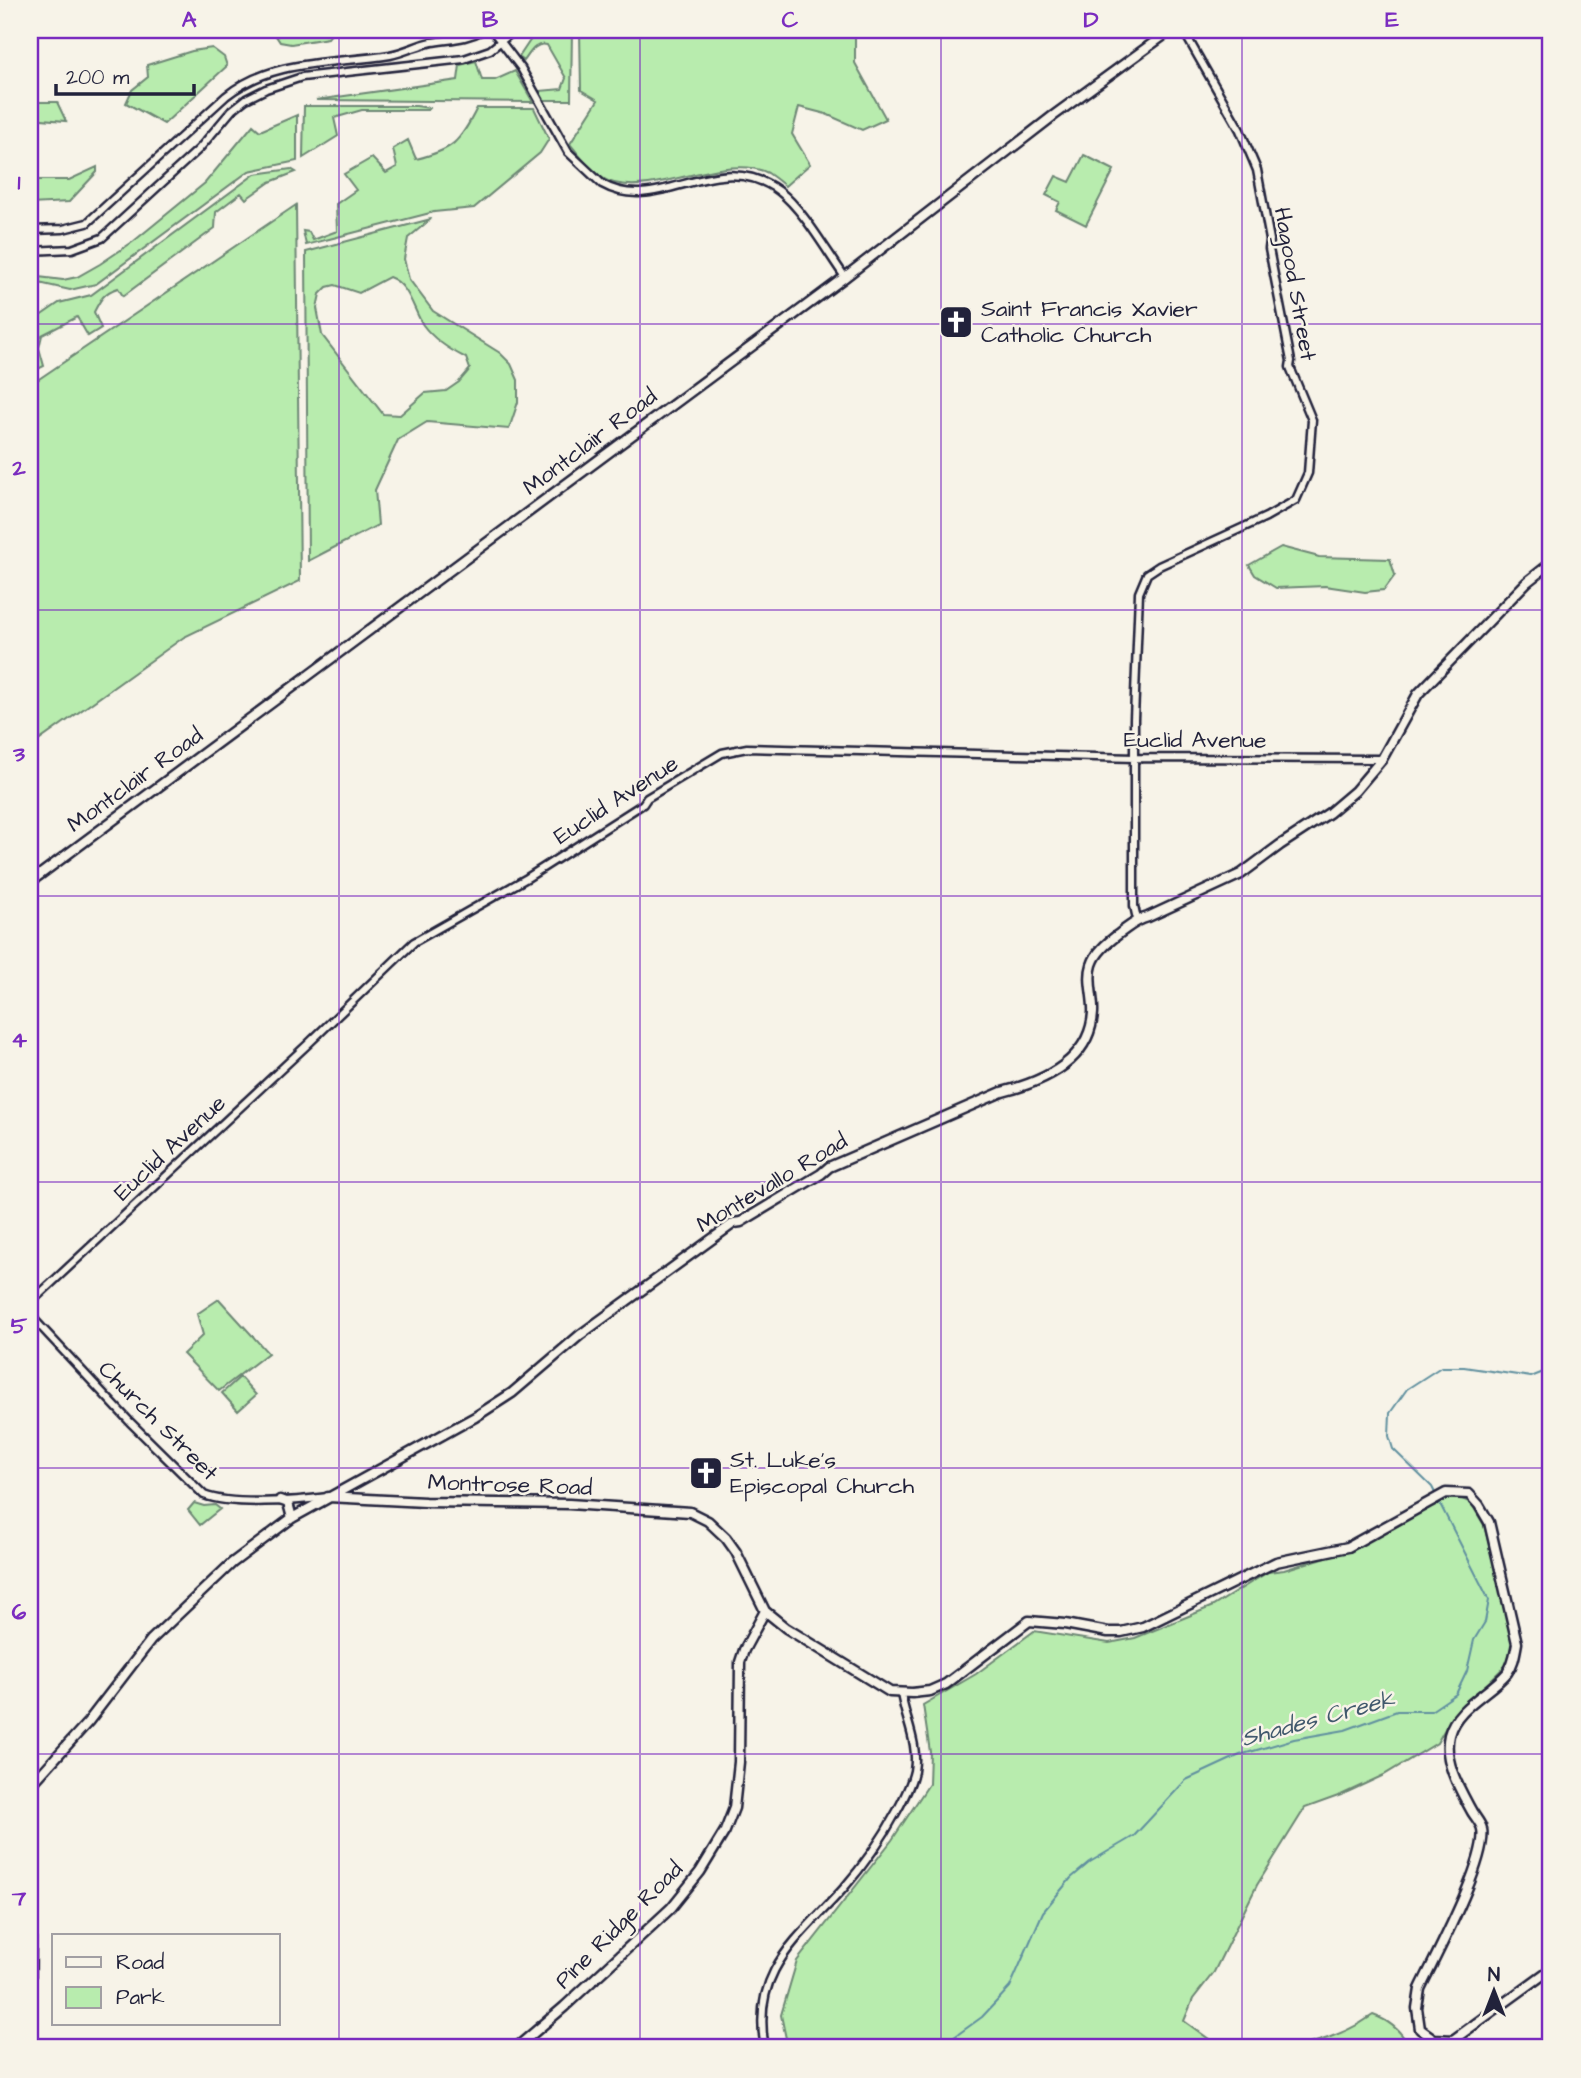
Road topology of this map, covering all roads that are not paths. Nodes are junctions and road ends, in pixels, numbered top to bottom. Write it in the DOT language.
graph roads {
  1 [pos="483,30"];
  2 [pos="492,30"];
  3 [pos="514,30"];
  4 [pos="1171,30"];
  5 [pos="1183,30"];
  6 [pos="501,42"];
  7 [pos="30,230"];
  8 [pos="30,251"];
  9 [pos="845,277"];
  10 [pos="1551,563"];
  11 [pos="1135,758"];
  12 [pos="1382,759"];
  13 [pos="30,882"];
  14 [pos="1138,919"];
  15 [pos="30,1303"];
  16 [pos="30,1315"];
  17 [pos="360,1481"];
  18 [pos="328,1497"];
  19 [pos="364,1498"];
  20 [pos="280,1500"];
  21 [pos="292,1517"];
  22 [pos="765,1611"];
  23 [pos="901,1693"];
  24 [pos="31,1784"];
  25 [pos="1551,1969"];
  26 [pos="31,2048"];
  27 [pos="516,2048"];
  28 [pos="765,2048"];
  1 -- 7 [label="street"];
  2 -- 6 [label="street"];
  3 -- 6 [label="street"];
  4 -- 9 [label="main road, Montclair Road"];
  5 -- 11 [label="street, Hagood Street"];
  6 -- 8 [label="street"];
  6 -- 9 [label="street"];
  9 -- 13 [label="main road, Montclair Road"];
  10 -- 12 [label="main road, Montevallo Road"];
  11 -- 12 [label="street, Euclid Avenue"];
  11 -- 14 [label="street, Hagood Street"];
  11 -- 15 [label="street, Euclid Avenue"];
  12 -- 14 [label="main road, Montevallo Road"];
  14 -- 17 [label="main road, Montevallo Road"];
  16 -- 20 [label="street, Church Street"];
  17 -- 18 [label="main road, Montevallo Road"];
  17 -- 19 [label="main road"];
  18 -- 19 [label="main road, Montrose Road"];
  18 -- 20 [label="street, Church Street"];
  18 -- 21 [label="main road, Montevallo Road"];
  19 -- 22 [label="main road, Montrose Road"];
  20 -- 21 [label="main road"];
  21 -- 24 [label="main road, Montevallo Road"];
  22 -- 23 [label="main road"];
  22 -- 27 [label="main road, Pine Ridge Road"];
  23 -- 25 [label="main road"];
  23 -- 28 [label="street"];
  24 -- 26 [label="street"];
}
